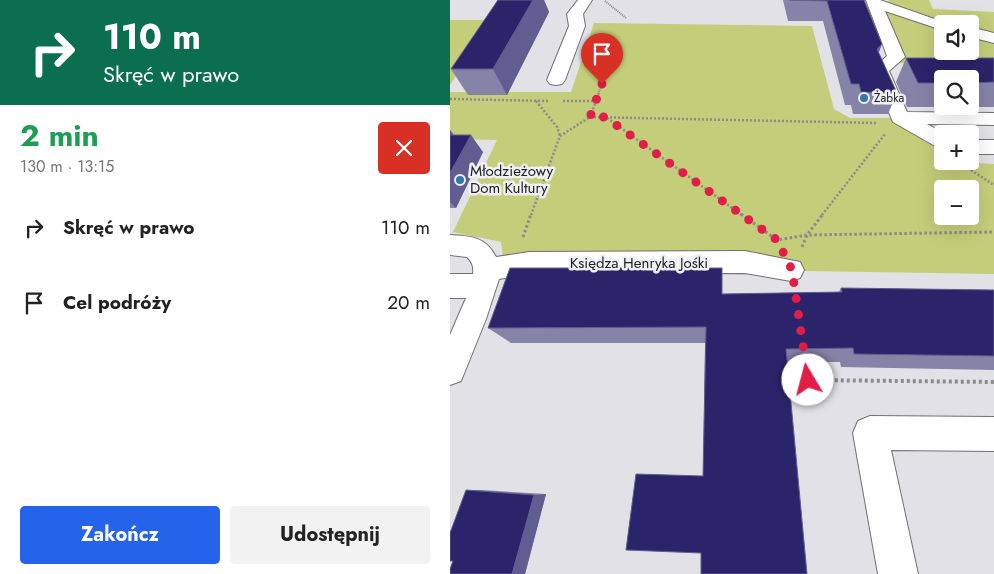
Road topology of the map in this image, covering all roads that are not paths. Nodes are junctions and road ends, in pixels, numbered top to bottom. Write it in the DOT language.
graph roads {
  1 [pos="585,0"];
  2 [pos="874,2"];
  3 [pos="934,23"];
  4 [pos="979,34"];
  5 [pos="994,38"];
  6 [pos="556,80"];
  7 [pos="900,118"];
  8 [pos="994,119"];
  9 [pos="934,137"];
  10 [pos="994,147"];
  11 [pos="979,152"];
  12 [pos="450,245"];
  13 [pos="792,270"];
  14 [pos="494,274"];
  15 [pos="450,286"];
  16 [pos="450,370"];
  17 [pos="994,434"];
  18 [pos="898,574"];
  1 -- 6 [label="street"];
  2 -- 3 [label="street"];
  2 -- 7 [label="street"];
  4 -- 5 [label="street"];
  7 -- 8 [label="street"];
  7 -- 9 [label="street"];
  10 -- 11 [label="street"];
  12 -- 14 [label="street"];
  13 -- 14 [label="street, Księdza Henryka Jośki"];
  14 -- 15 [label="street, Księdza Henryka Jośki"];
  14 -- 16 [label="street"];
  17 -- 18 [label="street"];
}
